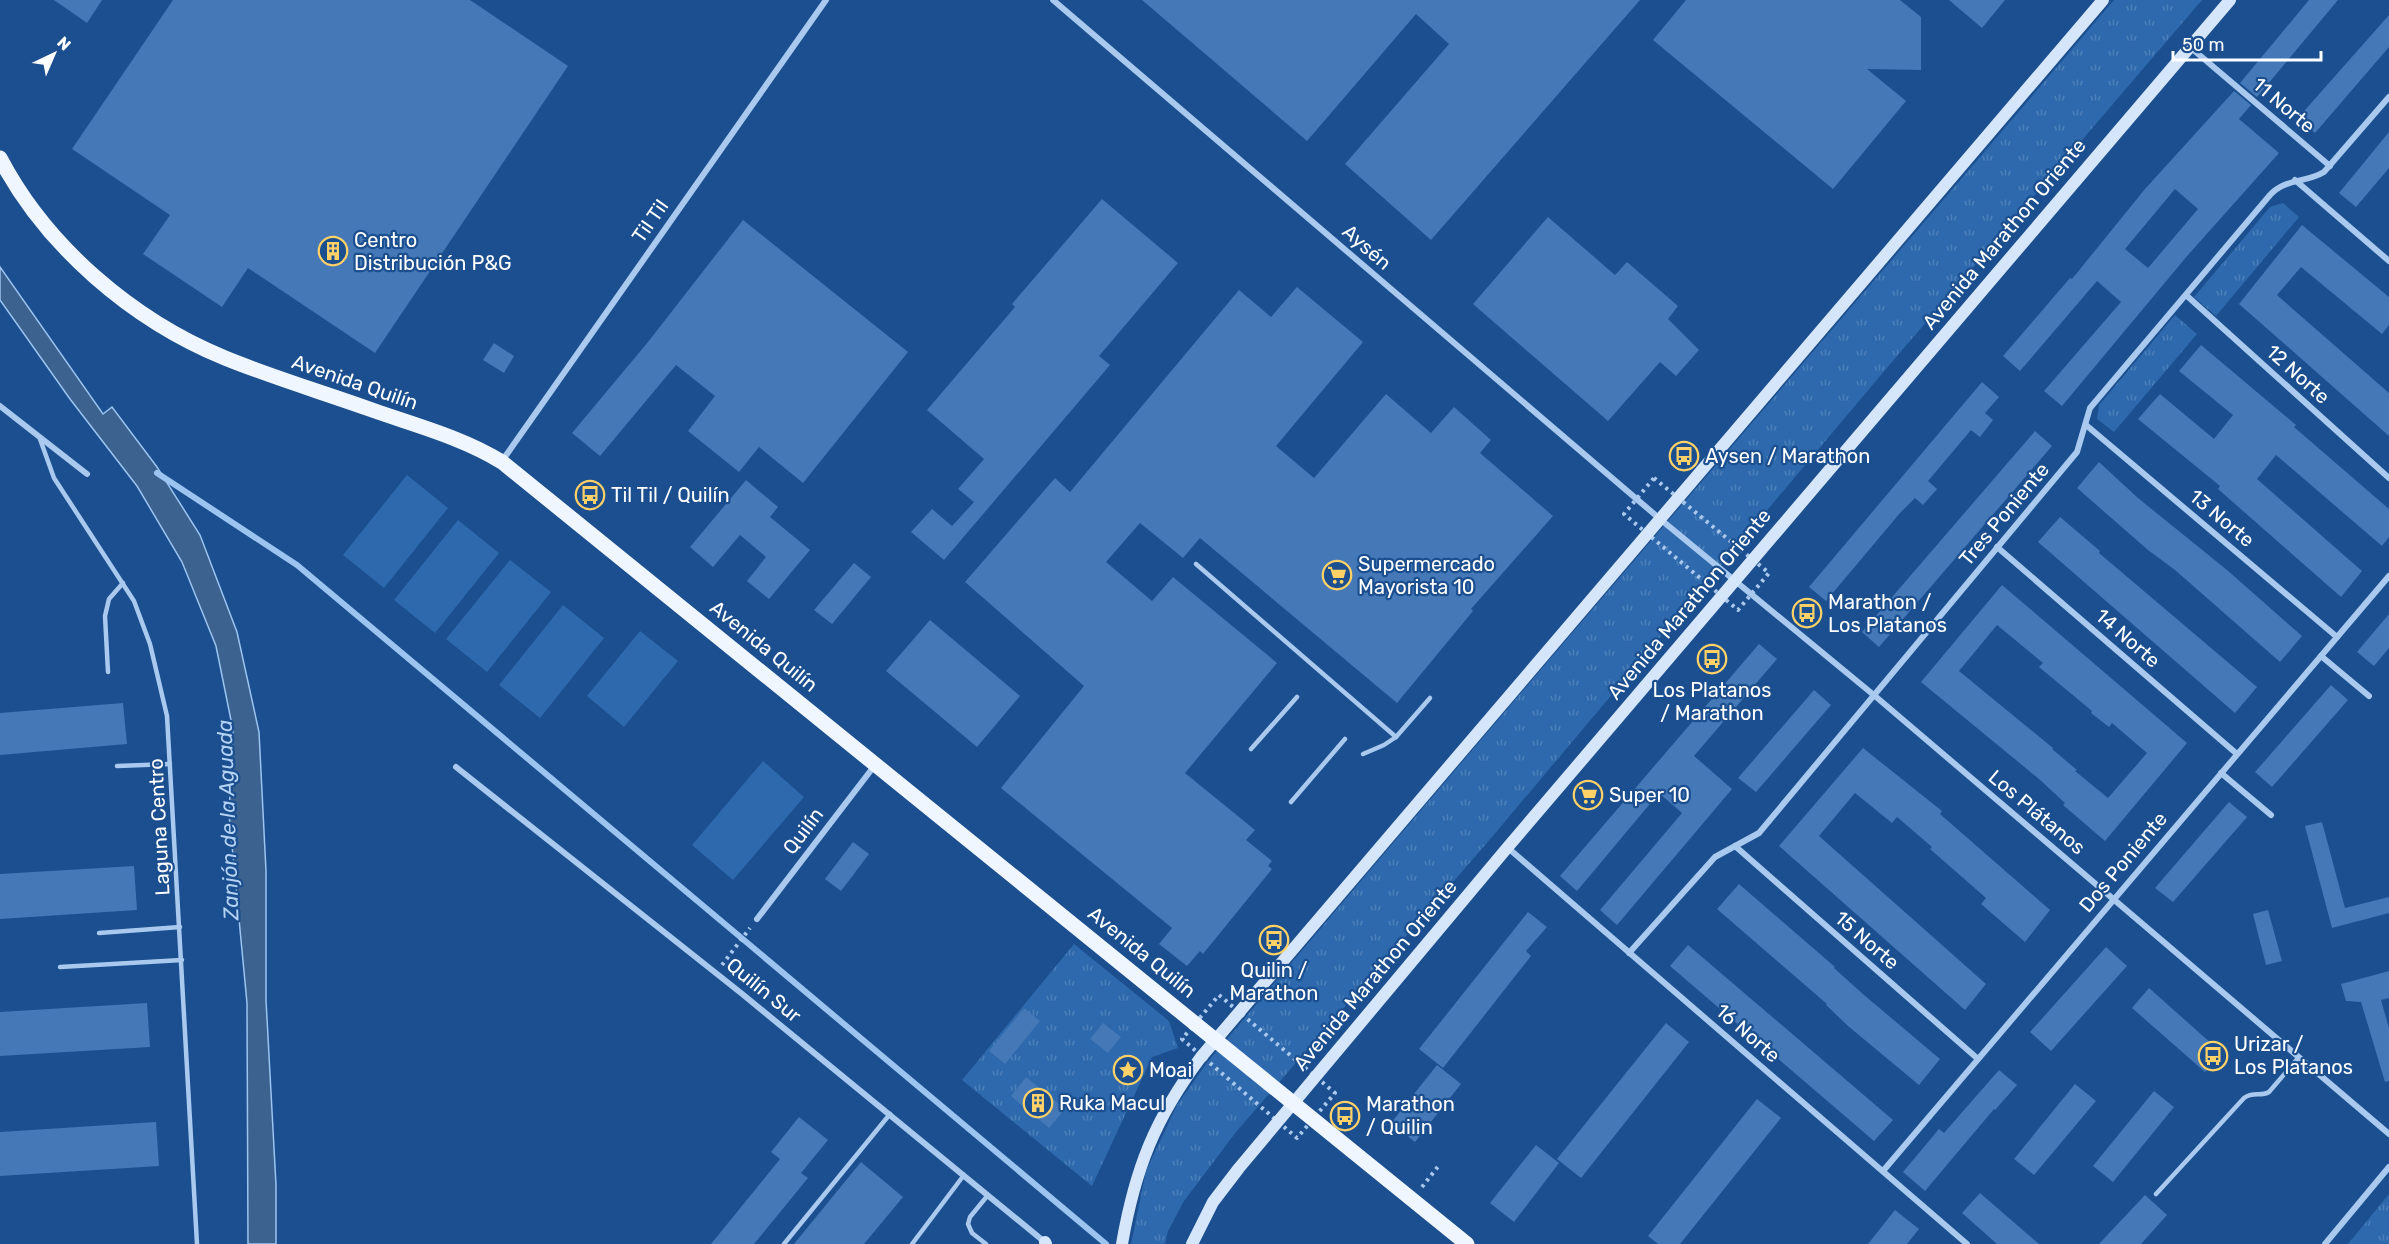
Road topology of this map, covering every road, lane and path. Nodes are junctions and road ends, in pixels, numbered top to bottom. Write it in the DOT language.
graph roads {
  1 [pos="826,0"];
  2 [pos="1053,0"];
  3 [pos="2103,0"];
  4 [pos="2230,0"];
  5 [pos="2190,46"];
  6 [pos="2389,97"];
  7 [pos="0,158"];
  8 [pos="2330,166"];
  9 [pos="2295,180"];
  10 [pos="0,181"];
  11 [pos="24,200"];
  12 [pos="2389,261"];
  13 [pos="2186,295"];
  14 [pos="0,406"];
  15 [pos="2086,425"];
  16 [pos="40,439"];
  17 [pos="502,462"];
  18 [pos="87,474"];
  19 [pos="2389,477"];
  20 [pos="1660,519"];
  21 [pos="1997,547"];
  22 [pos="1196,564"];
  23 [pos="2389,576"];
  24 [pos="1736,580"];
  25 [pos="123,583"];
  26 [pos="2337,637"];
  27 [pos="2321,656"];
  28 [pos="108,672"];
  29 [pos="1875,696"];
  30 [pos="2369,696"];
  31 [pos="1297,697"];
  32 [pos="1430,698"];
  33 [pos="1396,737"];
  34 [pos="1345,738"];
  35 [pos="1251,749"];
  36 [pos="1363,754"];
  37 [pos="2237,754"];
  38 [pos="876,763"];
  39 [pos="171,764"];
  40 [pos="117,766"];
  41 [pos="456,767"];
  42 [pos="2221,773"];
  43 [pos="1291,802"];
  44 [pos="2271,815"];
  45 [pos="1735,846"];
  46 [pos="1507,848"];
  47 [pos="2114,899"];
  48 [pos="755,922"];
  49 [pos="180,927"];
  50 [pos="99,933"];
  51 [pos="733,951"];
  52 [pos="1629,953"];
  53 [pos="182,960"];
  54 [pos="60,968"];
  55 [pos="1216,1038"];
  56 [pos="2299,1057"];
  57 [pos="1978,1059"];
  58 [pos="1293,1103"];
  59 [pos="890,1114"];
  60 [pos="2389,1134"];
  61 [pos="1440,1164"];
  62 [pos="2389,1167"];
  63 [pos="1883,1170"];
  64 [pos="964,1175"];
  65 [pos="2156,1194"];
  66 [pos="988,1195"];
  67 [pos="1413,1200"];
  68 [pos="1960,1241"];
  69 [pos="1046,1243"];
  70 [pos="197,1244"];
  71 [pos="784,1244"];
  72 [pos="912,1244"];
  73 [pos="986,1244"];
  74 [pos="1122,1244"];
  75 [pos="1192,1244"];
  76 [pos="1467,1244"];
  77 [pos="1967,1244"];
  78 [pos="2325,1244"];
  1 -- 17 [label="street, Til Til"];
  2 -- 20 [label="street, Aysén"];
  3 -- 20 [label="main road"];
  4 -- 5 [label="main road, Avenida Marathon Oriente"];
  5 -- 8 [label="street, 11 Norte"];
  5 -- 24 [label="main road, Avenida Marathon Oriente"];
  6 -- 8 [label="street, Tres Poniente"];
  7 -- 11 [label="main road, Avenida Quilín"];
  8 -- 9 [label="street, Tres Poniente"];
  9 -- 12 [label="street"];
  9 -- 13 [label="street, Tres Poniente"];
  10 -- 11 [label="main road"];
  11 -- 17 [label="main road, Avenida Quilín"];
  13 -- 15 [label="street, Tres Poniente"];
  13 -- 19 [label="street, 12 Norte"];
  14 -- 16 [label="street"];
  15 -- 21 [label="street, Tres Poniente"];
  15 -- 26 [label="street, 13 Norte"];
  16 -- 18 [label="street"];
  16 -- 25 [label="lane, Laguna Centro"];
  17 -- 38 [label="main road, Avenida Quilín"];
  20 -- 24 [label="street, Los Plátanos"];
  20 -- 55 [label="main road"];
  21 -- 29 [label="street, Tres Poniente"];
  21 -- 37 [label="street, 14 Norte"];
  22 -- 33 [label="lane"];
  23 -- 26 [label="street, Dos Poniente"];
  24 -- 29 [label="street, Los Plátanos"];
  24 -- 46 [label="main road, Avenida Marathon Oriente"];
  25 -- 28 [label="lane"];
  25 -- 39 [label="lane, Laguna Centro"];
  26 -- 27 [label="street, Dos Poniente"];
  27 -- 30 [label="street"];
  27 -- 37 [label="street, Dos Poniente"];
  29 -- 45 [label="street, Tres Poniente"];
  29 -- 47 [label="street, Los Plátanos"];
  31 -- 35 [label="lane"];
  32 -- 33 [label="lane"];
  33 -- 36 [label="lane"];
  34 -- 43 [label="lane"];
  37 -- 42 [label="street, Dos Poniente"];
  38 -- 48 [label="street, Quilín"];
  38 -- 55 [label="main road, Avenida Quilín"];
  39 -- 40 [label="lane"];
  39 -- 49 [label="lane, Laguna Centro"];
  41 -- 59 [label="street, Quilín Sur"];
  42 -- 44 [label="street"];
  42 -- 47 [label="street, Dos Poniente"];
  45 -- 52 [label="street, Tres Poniente"];
  45 -- 57 [label="street, 15 Norte"];
  46 -- 52 [label="street, 16 Norte"];
  46 -- 58 [label="main road, Avenida Marathon Oriente"];
  47 -- 56 [label="street, Los Plátanos"];
  47 -- 57 [label="street, Dos Poniente"];
  48 -- 51 [label="path"];
  49 -- 50 [label="lane"];
  49 -- 53 [label="lane, Laguna Centro"];
  52 -- 63 [label="street, 16 Norte"];
  53 -- 54 [label="lane"];
  53 -- 70 [label="lane, Laguna Centro"];
  55 -- 58 [label="main road, Avenida Quilín"];
  55 -- 74 [label="main road"];
  56 -- 60 [label="street, Los Plátanos"];
  56 -- 65 [label="lane"];
  57 -- 63 [label="street, Dos Poniente"];
  58 -- 67 [label="main road, Avenida Quilín"];
  58 -- 75 [label="main road, Avenida Marathon Oriente"];
  59 -- 64 [label="street, Quilín Sur"];
  59 -- 71 [label="lane"];
  61 -- 67 [label="path"];
  62 -- 78 [label="street"];
  63 -- 68 [label="street, 16 Norte"];
  64 -- 66 [label="street, Quilín Sur"];
  64 -- 72 [label="lane"];
  66 -- 69 [label="street, Quilín Sur"];
  66 -- 73 [label="lane"];
  67 -- 76 [label="main road, Avenida Quilín"];
  68 -- 77 [label="street, 16 Norte"];
}
